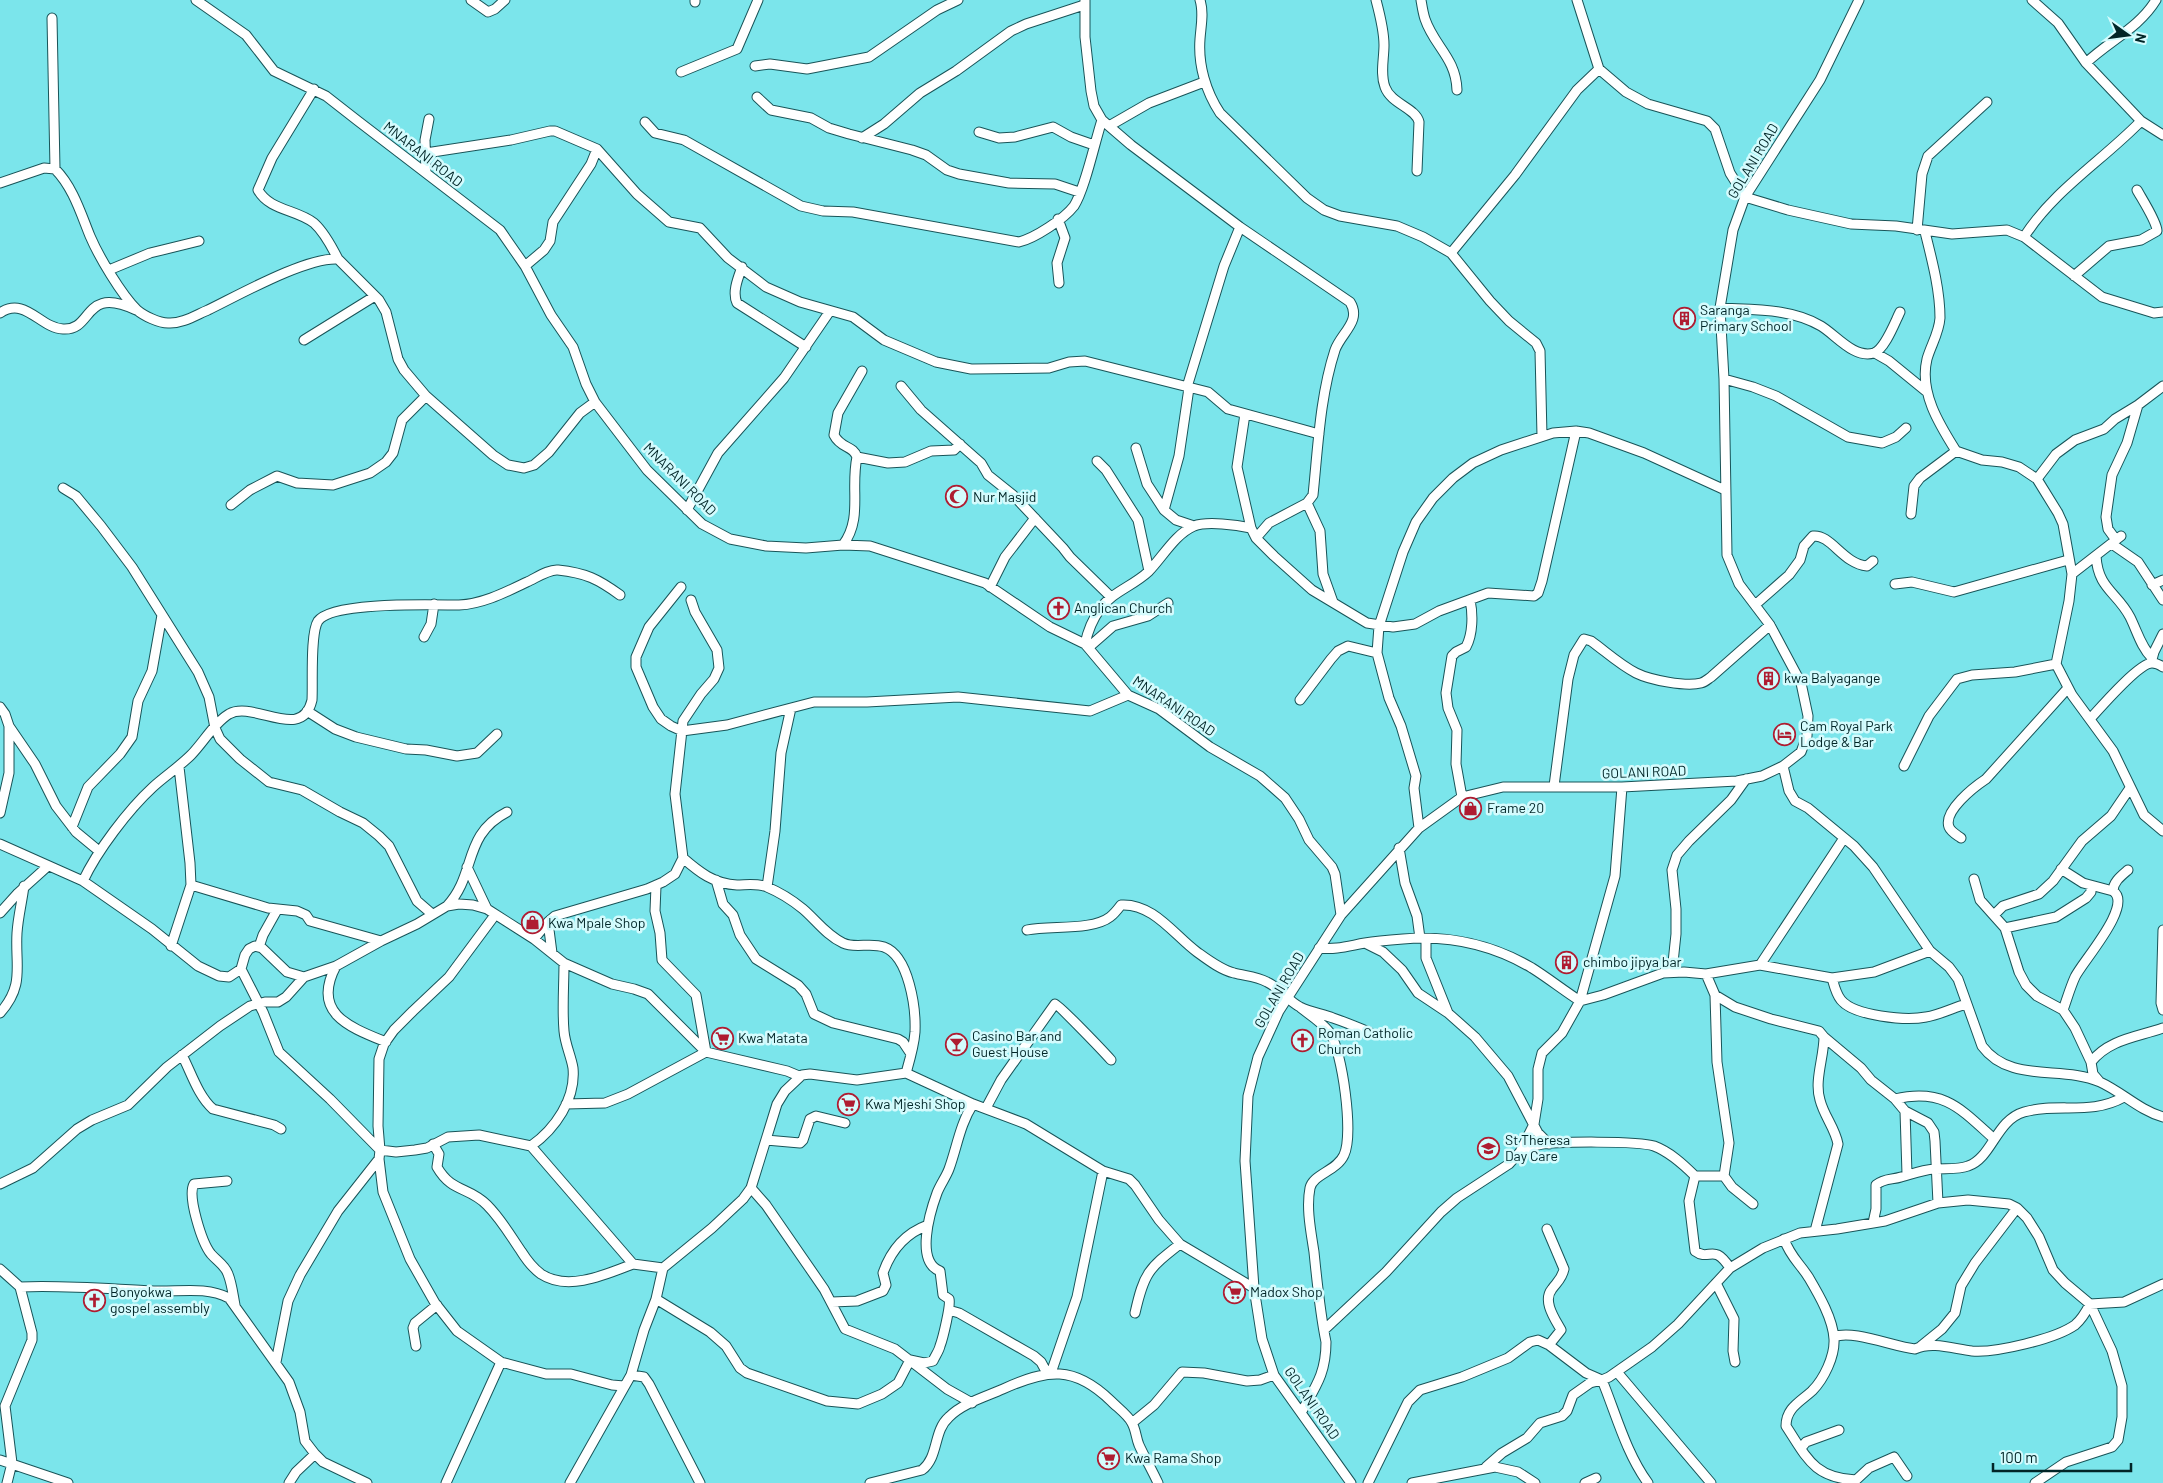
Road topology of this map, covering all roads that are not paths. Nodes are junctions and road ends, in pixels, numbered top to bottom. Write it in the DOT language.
graph roads {
  1 [pos="196,0"];
  2 [pos="472,0"];
  3 [pos="505,0"];
  4 [pos="758,0"];
  5 [pos="958,0"];
  6 [pos="1200,0"];
  7 [pos="1376,0"];
  8 [pos="1421,0"];
  9 [pos="1577,0"];
  10 [pos="1858,0"];
  11 [pos="2032,0"];
  12 [pos="2156,0"];
  13 [pos="1085,2"];
  14 [pos="52,18"];
  15 [pos="2086,63"];
  16 [pos="755,66"];
  17 [pos="1599,69"];
  18 [pos="681,72"];
  19 [pos="1204,82"];
  20 [pos="314,89"];
  21 [pos="1457,90"];
  22 [pos="757,97"];
  23 [pos="1987,102"];
  24 [pos="429,119"];
  25 [pos="1102,120"];
  26 [pos="2141,121"];
  27 [pos="644,122"];
  28 [pos="1109,126"];
  29 [pos="978,132"];
  30 [pos="2163,134"];
  31 [pos="862,138"];
  32 [pos="1094,145"];
  33 [pos="597,149"];
  34 [pos="426,153"];
  35 [pos="55,169"];
  36 [pos="1417,171"];
  37 [pos="426,173"];
  38 [pos="0,183"];
  39 [pos="2137,190"];
  40 [pos="1079,192"];
  41 [pos="1745,196"];
  42 [pos="1058,219"];
  43 [pos="1240,227"];
  44 [pos="1921,231"];
  45 [pos="2024,237"];
  46 [pos="199,241"];
  47 [pos="1451,253"];
  48 [pos="338,259"];
  49 [pos="524,266"];
  50 [pos="742,267"];
  51 [pos="110,270"];
  52 [pos="2074,276"];
  53 [pos="1058,283"];
  54 [pos="375,296"];
  55 [pos="1720,308"];
  56 [pos="138,311"];
  57 [pos="830,311"];
  58 [pos="1900,312"];
  59 [pos="2163,312"];
  60 [pos="0,313"];
  61 [pos="304,340"];
  62 [pos="806,347"];
  63 [pos="1875,353"];
  64 [pos="862,371"];
  65 [pos="1724,379"];
  66 [pos="901,386"];
  67 [pos="2163,386"];
  68 [pos="1188,387"];
  69 [pos="1927,392"];
  70 [pos="426,396"];
  71 [pos="595,402"];
  72 [pos="2138,405"];
  73 [pos="1245,414"];
  74 [pos="1906,428"];
  75 [pos="1576,431"];
  76 [pos="1319,434"];
  77 [pos="1542,436"];
  78 [pos="960,444"];
  79 [pos="1136,448"];
  80 [pos="1956,451"];
  81 [pos="857,457"];
  82 [pos="1097,461"];
  83 [pos="2037,479"];
  84 [pos="63,488"];
  85 [pos="1725,490"];
  86 [pos="1307,503"];
  87 [pos="231,505"];
  88 [pos="687,510"];
  89 [pos="1164,510"];
  90 [pos="1911,514"];
  91 [pos="1035,518"];
  92 [pos="1194,526"];
  93 [pos="1251,528"];
  94 [pos="1256,538"];
  95 [pos="2116,540"];
  96 [pos="843,545"];
  97 [pos="2096,556"];
  98 [pos="2068,560"];
  99 [pos="1873,561"];
  100 [pos="1148,571"];
  101 [pos="2072,574"];
  102 [pos="2163,580"];
  103 [pos="1895,584"];
  104 [pos="2152,585"];
  105 [pos="681,587"];
  106 [pos="990,587"];
  107 [pos="620,595"];
  108 [pos="1111,597"];
  109 [pos="691,600"];
  110 [pos="1470,600"];
  111 [pos="2163,600"];
  112 [pos="1333,602"];
  113 [pos="1168,603"];
  114 [pos="434,604"];
  115 [pos="1755,605"];
  116 [pos="162,615"];
  117 [pos="1770,625"];
  118 [pos="1379,626"];
  119 [pos="2163,634"];
  120 [pos="424,638"];
  121 [pos="1087,645"];
  122 [pos="1377,653"];
  123 [pos="2152,661"];
  124 [pos="2056,664"];
  125 [pos="2163,667"];
  126 [pos="2068,688"];
  127 [pos="1128,695"];
  128 [pos="1300,700"];
  129 [pos="0,707"];
  130 [pos="791,708"];
  131 [pos="307,711"];
  132 [pos="2090,719"];
  133 [pos="9,726"];
  134 [pos="214,728"];
  135 [pos="682,731"];
  136 [pos="497,734"];
  137 [pos="1783,766"];
  138 [pos="1904,766"];
  139 [pos="179,767"];
  140 [pos="1746,779"];
  141 [pos="1554,786"];
  142 [pos="1622,787"];
  143 [pos="2130,788"];
  144 [pos="1462,798"];
  145 [pos="508,812"];
  146 [pos="0,813"];
  147 [pos="72,826"];
  148 [pos="1419,828"];
  149 [pos="2163,831"];
  150 [pos="1844,838"];
  151 [pos="1961,838"];
  152 [pos="0,844"];
  153 [pos="1400,848"];
  154 [pos="99,851"];
  155 [pos="683,858"];
  156 [pos="48,866"];
  157 [pos="467,867"];
  158 [pos="2061,869"];
  159 [pos="2128,870"];
  160 [pos="1974,879"];
  161 [pos="716,880"];
  162 [pos="83,881"];
  163 [pos="190,885"];
  164 [pos="24,886"];
  165 [pos="656,886"];
  166 [pos="767,887"];
  167 [pos="2091,887"];
  168 [pos="2113,891"];
  169 [pos="447,906"];
  170 [pos="487,909"];
  171 [pos="277,910"];
  172 [pos="0,914"];
  173 [pos="432,914"];
  174 [pos="495,914"];
  175 [pos="1341,915"];
  176 [pos="1994,915"];
  177 [pos="548,922"];
  178 [pos="2004,928"];
  179 [pos="1027,930"];
  180 [pos="2163,930"];
  181 [pos="534,939"];
  182 [pos="1423,939"];
  183 [pos="381,941"];
  184 [pos="1365,943"];
  185 [pos="171,946"];
  186 [pos="259,946"];
  187 [pos="1319,948"];
  188 [pos="1930,951"];
  189 [pos="552,953"];
  190 [pos="564,963"];
  191 [pos="1760,965"];
  192 [pos="336,966"];
  193 [pos="241,969"];
  194 [pos="1672,972"];
  195 [pos="1706,974"];
  196 [pos="304,978"];
  197 [pos="1832,978"];
  198 [pos="1715,995"];
  199 [pos="1287,998"];
  200 [pos="1580,1001"];
  201 [pos="258,1004"];
  202 [pos="1966,1004"];
  203 [pos="1301,1008"];
  204 [pos="2063,1010"];
  205 [pos="2163,1010"];
  206 [pos="0,1013"];
  207 [pos="1448,1013"];
  208 [pos="2163,1028"];
  209 [pos="1369,1032"];
  210 [pos="1824,1037"];
  211 [pos="386,1042"];
  212 [pos="706,1052"];
  213 [pos="911,1054"];
  214 [pos="182,1055"];
  215 [pos="1111,1060"];
  216 [pos="2091,1062"];
  217 [pos="906,1073"];
  218 [pos="799,1076"];
  219 [pos="2099,1081"];
  220 [pos="2124,1097"];
  221 [pos="1895,1099"];
  222 [pos="566,1104"];
  223 [pos="973,1104"];
  224 [pos="986,1108"];
  225 [pos="1905,1111"];
  226 [pos="2163,1117"];
  227 [pos="845,1123"];
  228 [pos="1534,1124"];
  229 [pos="281,1129"];
  230 [pos="1994,1138"];
  231 [pos="766,1140"];
  232 [pos="433,1144"];
  233 [pos="1549,1144"];
  234 [pos="531,1146"];
  235 [pos="1520,1152"];
  236 [pos="379,1155"];
  237 [pos="1936,1169"];
  238 [pos="1103,1171"];
  239 [pos="1907,1174"];
  240 [pos="1695,1176"];
  241 [pos="1724,1176"];
  242 [pos="226,1181"];
  243 [pos="0,1184"];
  244 [pos="751,1188"];
  245 [pos="1938,1203"];
  246 [pos="1753,1204"];
  247 [pos="2017,1208"];
  248 [pos="1873,1223"];
  249 [pos="928,1225"];
  250 [pos="1547,1228"];
  251 [pos="1816,1231"];
  252 [pos="1784,1239"];
  253 [pos="1180,1244"];
  254 [pos="633,1264"];
  255 [pos="663,1268"];
  256 [pos="1730,1268"];
  257 [pos="0,1269"];
  258 [pos="1716,1283"];
  259 [pos="2163,1284"];
  260 [pos="20,1287"];
  261 [pos="1254,1288"];
  262 [pos="656,1300"];
  263 [pos="832,1302"];
  264 [pos="2090,1304"];
  265 [pos="436,1306"];
  266 [pos="235,1307"];
  267 [pos="949,1313"];
  268 [pos="1135,1313"];
  269 [pos="1324,1330"];
  270 [pos="1834,1337"];
  271 [pos="1549,1345"];
  272 [pos="416,1346"];
  273 [pos="1921,1346"];
  274 [pos="910,1360"];
  275 [pos="276,1362"];
  276 [pos="501,1362"];
  277 [pos="1735,1362"];
  278 [pos="1617,1372"];
  279 [pos="1049,1373"];
  280 [pos="631,1375"];
  281 [pos="1274,1375"];
  282 [pos="1602,1380"];
  283 [pos="624,1386"];
  284 [pos="972,1403"];
  285 [pos="2,1407"];
  286 [pos="1302,1411"];
  287 [pos="1132,1423"];
  288 [pos="1839,1430"];
  289 [pos="1801,1448"];
  290 [pos="314,1454"];
  291 [pos="0,1460"];
  292 [pos="12,1464"];
  293 [pos="1486,1467"];
  294 [pos="1907,1476"];
  295 [pos="1596,1478"];
  296 [pos="1370,1482"];
  297 [pos="1857,1482"];
  298 [pos="7,1483"];
  299 [pos="68,1483"];
  300 [pos="289,1483"];
  301 [pos="367,1483"];
  302 [pos="446,1483"];
  303 [pos="570,1483"];
  304 [pos="700,1483"];
  305 [pos="870,1483"];
  306 [pos="1158,1483"];
  307 [pos="1351,1483"];
  308 [pos="1412,1483"];
  309 [pos="1535,1483"];
  310 [pos="1585,1483"];
  311 [pos="1648,1483"];
  312 [pos="1711,1483"];
  313 [pos="2035,1483"];
  1 -- 20 [label="street, MNARANI ROAD"];
  2 -- 3 [label="street"];
  4 -- 18 [label="street"];
  5 -- 16 [label="street"];
  6 -- 19 [label="street"];
  7 -- 36 [label="street"];
  8 -- 21 [label="street"];
  9 -- 17 [label="street"];
  10 -- 41 [label="street, GOLANI ROAD"];
  11 -- 15 [label="street"];
  12 -- 15 [label="street"];
  13 -- 25 [label="street"];
  13 -- 31 [label="street"];
  14 -- 35 [label="street"];
  15 -- 26 [label="street"];
  17 -- 41 [label="street"];
  17 -- 47 [label="street"];
  19 -- 28 [label="street"];
  19 -- 47 [label="street"];
  20 -- 37 [label="street, MNARANI ROAD"];
  20 -- 48 [label="street"];
  22 -- 31 [label="street"];
  23 -- 44 [label="street"];
  24 -- 34 [label="street"];
  25 -- 28 [label="street"];
  25 -- 32 [label="street"];
  26 -- 30 [label="street"];
  26 -- 45 [label="street"];
  27 -- 42 [label="street"];
  28 -- 43 [label="street"];
  29 -- 32 [label="street"];
  31 -- 40 [label="street"];
  32 -- 40 [label="street"];
  33 -- 34 [label="street"];
  33 -- 49 [label="street"];
  33 -- 50 [label="street"];
  34 -- 37 [label="street"];
  35 -- 38 [label="street"];
  35 -- 51 [label="street"];
  37 -- 49 [label="street, MNARANI ROAD"];
  39 -- 52 [label="street"];
  40 -- 42 [label="street"];
  41 -- 44 [label="street"];
  41 -- 55 [label="street, GOLANI ROAD"];
  42 -- 53 [label="street"];
  43 -- 68 [label="street"];
  43 -- 76 [label="street"];
  44 -- 45 [label="street"];
  44 -- 69 [label="street"];
  45 -- 52 [label="street"];
  46 -- 51 [label="street"];
  47 -- 77 [label="street"];
  48 -- 54 [label="street"];
  48 -- 56 [label="street"];
  49 -- 71 [label="street, MNARANI ROAD"];
  50 -- 57 [label="street"];
  50 -- 62 [label="street"];
  51 -- 56 [label="street"];
  52 -- 59 [label="street"];
  54 -- 61 [label="street"];
  54 -- 70 [label="street"];
  55 -- 63 [label="street"];
  55 -- 65 [label="street, GOLANI ROAD"];
  56 -- 60 [label="street"];
  57 -- 62 [label="street"];
  57 -- 68 [label="street"];
  58 -- 63 [label="street"];
  62 -- 88 [label="street"];
  63 -- 69 [label="street"];
  64 -- 81 [label="street"];
  65 -- 74 [label="street"];
  65 -- 85 [label="street, GOLANI ROAD"];
  66 -- 78 [label="street"];
  67 -- 72 [label="street"];
  68 -- 73 [label="street"];
  68 -- 89 [label="street"];
  69 -- 80 [label="street"];
  70 -- 71 [label="street"];
  70 -- 87 [label="street"];
  71 -- 88 [label="street, MNARANI ROAD"];
  72 -- 83 [label="street"];
  72 -- 95 [label="street"];
  73 -- 76 [label="street"];
  73 -- 93 [label="street"];
  75 -- 77 [label="street"];
  75 -- 85 [label="street"];
  75 -- 110 [label="street"];
  76 -- 86 [label="street"];
  77 -- 118 [label="street"];
  78 -- 81 [label="street"];
  78 -- 91 [label="street"];
  79 -- 89 [label="street"];
  80 -- 83 [label="street"];
  80 -- 90 [label="street"];
  81 -- 96 [label="street"];
  82 -- 100 [label="street"];
  83 -- 98 [label="street"];
  84 -- 116 [label="street"];
  85 -- 115 [label="street, GOLANI ROAD"];
  86 -- 94 [label="street"];
  86 -- 112 [label="street"];
  88 -- 96 [label="street, MNARANI ROAD"];
  89 -- 92 [label="street"];
  91 -- 106 [label="street"];
  91 -- 108 [label="street"];
  92 -- 93 [label="street"];
  92 -- 100 [label="street"];
  93 -- 94 [label="street"];
  94 -- 112 [label="street"];
  95 -- 97 [label="street"];
  95 -- 104 [label="street"];
  96 -- 106 [label="street, MNARANI ROAD"];
  97 -- 101 [label="street"];
  97 -- 123 [label="street"];
  98 -- 101 [label="street"];
  98 -- 103 [label="street"];
  99 -- 115 [label="street"];
  100 -- 108 [label="street"];
  101 -- 124 [label="street"];
  102 -- 104 [label="street"];
  104 -- 111 [label="street"];
  105 -- 135 [label="street"];
  106 -- 121 [label="street, MNARANI ROAD"];
  107 -- 114 [label="street"];
  108 -- 121 [label="street"];
  109 -- 135 [label="street"];
  110 -- 118 [label="street"];
  110 -- 144 [label="street"];
  112 -- 118 [label="street"];
  113 -- 121 [label="street"];
  114 -- 120 [label="street"];
  114 -- 131 [label="street"];
  115 -- 117 [label="street, GOLANI ROAD"];
  116 -- 134 [label="street"];
  116 -- 147 [label="street"];
  117 -- 137 [label="street, GOLANI ROAD"];
  117 -- 141 [label="street"];
  118 -- 122 [label="street"];
  119 -- 123 [label="street"];
  121 -- 127 [label="street, MNARANI ROAD"];
  122 -- 128 [label="street"];
  122 -- 148 [label="street"];
  123 -- 125 [label="street"];
  123 -- 132 [label="street"];
  124 -- 126 [label="street"];
  124 -- 138 [label="street"];
  126 -- 132 [label="street"];
  126 -- 151 [label="street"];
  127 -- 130 [label="street"];
  127 -- 175 [label="street, MNARANI ROAD"];
  129 -- 133 [label="street"];
  130 -- 135 [label="street"];
  130 -- 166 [label="street"];
  131 -- 134 [label="street"];
  131 -- 136 [label="street"];
  132 -- 143 [label="street"];
  133 -- 146 [label="street"];
  133 -- 147 [label="street"];
  134 -- 139 [label="street"];
  134 -- 173 [label="street"];
  135 -- 155 [label="street"];
  137 -- 140 [label="street, GOLANI ROAD"];
  137 -- 150 [label="street"];
  139 -- 154 [label="street"];
  139 -- 163 [label="street"];
  140 -- 142 [label="street, GOLANI ROAD"];
  140 -- 194 [label="street"];
  141 -- 142 [label="street, GOLANI ROAD"];
  141 -- 144 [label="street, GOLANI ROAD"];
  142 -- 200 [label="street"];
  143 -- 149 [label="street"];
  143 -- 158 [label="street"];
  144 -- 148 [label="street, GOLANI ROAD"];
  145 -- 157 [label="street"];
  147 -- 154 [label="street"];
  148 -- 153 [label="street, GOLANI ROAD"];
  150 -- 188 [label="street"];
  150 -- 191 [label="street"];
  152 -- 156 [label="street"];
  153 -- 175 [label="street, GOLANI ROAD"];
  153 -- 182 [label="street"];
  154 -- 162 [label="street"];
  155 -- 161 [label="street"];
  155 -- 165 [label="street"];
  156 -- 162 [label="street"];
  156 -- 164 [label="street"];
  157 -- 169 [label="street"];
  157 -- 170 [label="street"];
  158 -- 167 [label="street"];
  158 -- 176 [label="street"];
  159 -- 168 [label="street"];
  160 -- 176 [label="street"];
  161 -- 166 [label="street"];
  161 -- 213 [label="street"];
  162 -- 185 [label="street"];
  163 -- 171 [label="street"];
  163 -- 185 [label="street"];
  164 -- 172 [label="street"];
  164 -- 206 [label="street"];
  165 -- 177 [label="street"];
  165 -- 212 [label="street"];
  166 -- 213 [label="street"];
  167 -- 168 [label="street"];
  167 -- 178 [label="street"];
  168 -- 204 [label="street"];
  169 -- 170 [label="street"];
  169 -- 173 [label="street"];
  170 -- 174 [label="street"];
  171 -- 183 [label="street"];
  171 -- 186 [label="street"];
  173 -- 183 [label="street"];
  174 -- 181 [label="street"];
  174 -- 211 [label="street"];
  175 -- 187 [label="street, GOLANI ROAD"];
  176 -- 178 [label="street"];
  177 -- 181 [label="street"];
  177 -- 189 [label="street"];
  178 -- 204 [label="street"];
  179 -- 199 [label="street"];
  180 -- 205 [label="street"];
  181 -- 189 [label="street"];
  182 -- 184 [label="street"];
  182 -- 200 [label="street"];
  182 -- 207 [label="street"];
  183 -- 192 [label="street"];
  184 -- 187 [label="street"];
  184 -- 207 [label="street"];
  185 -- 193 [label="street"];
  186 -- 193 [label="street"];
  186 -- 196 [label="street"];
  187 -- 199 [label="street, GOLANI ROAD"];
  188 -- 197 [label="street"];
  188 -- 202 [label="street"];
  189 -- 190 [label="street"];
  190 -- 212 [label="street"];
  190 -- 222 [label="street"];
  191 -- 195 [label="street"];
  191 -- 197 [label="street"];
  192 -- 196 [label="street"];
  192 -- 211 [label="street"];
  193 -- 201 [label="street"];
  194 -- 195 [label="street"];
  194 -- 200 [label="street"];
  195 -- 198 [label="street"];
  196 -- 201 [label="street"];
  197 -- 202 [label="street"];
  198 -- 210 [label="street"];
  198 -- 241 [label="street"];
  199 -- 203 [label="street"];
  199 -- 261 [label="street, GOLANI ROAD"];
  200 -- 228 [label="street"];
  201 -- 214 [label="street"];
  201 -- 236 [label="street"];
  202 -- 219 [label="street"];
  203 -- 209 [label="street"];
  203 -- 269 [label="street"];
  204 -- 216 [label="street"];
  207 -- 228 [label="street"];
  208 -- 216 [label="street"];
  210 -- 221 [label="street"];
  210 -- 251 [label="street"];
  211 -- 236 [label="street"];
  212 -- 218 [label="street"];
  212 -- 222 [label="street"];
  213 -- 217 [label="street"];
  214 -- 229 [label="street"];
  214 -- 243 [label="street"];
  215 -- 224 [label="street"];
  216 -- 219 [label="street"];
  217 -- 218 [label="street"];
  217 -- 223 [label="street"];
  218 -- 231 [label="street"];
  219 -- 220 [label="street"];
  220 -- 226 [label="street"];
  220 -- 230 [label="street"];
  221 -- 225 [label="street"];
  221 -- 230 [label="street"];
  222 -- 234 [label="street"];
  223 -- 224 [label="street"];
  223 -- 249 [label="street"];
  224 -- 238 [label="street"];
  225 -- 237 [label="street"];
  225 -- 239 [label="street"];
  227 -- 231 [label="street"];
  228 -- 233 [label="street"];
  228 -- 235 [label="street"];
  230 -- 237 [label="street"];
  231 -- 244 [label="street"];
  232 -- 234 [label="street"];
  232 -- 236 [label="street"];
  232 -- 254 [label="street"];
  233 -- 235 [label="street"];
  233 -- 240 [label="street"];
  234 -- 254 [label="street"];
  235 -- 269 [label="street"];
  236 -- 265 [label="street"];
  236 -- 275 [label="street"];
  237 -- 239 [label="street"];
  237 -- 245 [label="street"];
  238 -- 253 [label="street"];
  238 -- 279 [label="street"];
  239 -- 248 [label="street"];
  240 -- 241 [label="street"];
  240 -- 256 [label="street"];
  241 -- 246 [label="street"];
  242 -- 266 [label="street"];
  244 -- 255 [label="street"];
  244 -- 263 [label="street"];
  245 -- 247 [label="street"];
  245 -- 248 [label="street"];
  247 -- 264 [label="street"];
  247 -- 273 [label="street"];
  248 -- 251 [label="street"];
  249 -- 263 [label="street"];
  249 -- 267 [label="street"];
  250 -- 271 [label="street"];
  251 -- 252 [label="street"];
  252 -- 256 [label="street"];
  252 -- 270 [label="street"];
  253 -- 261 [label="street"];
  253 -- 268 [label="street"];
  254 -- 255 [label="street"];
  255 -- 262 [label="street"];
  256 -- 258 [label="street"];
  257 -- 260 [label="street"];
  258 -- 277 [label="street"];
  258 -- 278 [label="street"];
  259 -- 264 [label="street"];
  260 -- 266 [label="street"];
  260 -- 285 [label="street"];
  261 -- 281 [label="street, GOLANI ROAD"];
  262 -- 274 [label="street"];
  262 -- 280 [label="street"];
  263 -- 274 [label="street"];
  264 -- 273 [label="street"];
  264 -- 313 [label="street"];
  265 -- 272 [label="street"];
  265 -- 276 [label="street"];
  266 -- 275 [label="street"];
  267 -- 274 [label="street"];
  267 -- 279 [label="street"];
  269 -- 286 [label="street"];
  270 -- 273 [label="street"];
  270 -- 289 [label="street"];
  271 -- 282 [label="street"];
  271 -- 296 [label="street"];
  274 -- 284 [label="street"];
  275 -- 290 [label="street"];
  276 -- 283 [label="street"];
  276 -- 302 [label="street"];
  278 -- 282 [label="street"];
  278 -- 312 [label="street"];
  279 -- 284 [label="street"];
  279 -- 287 [label="street"];
  280 -- 283 [label="street"];
  280 -- 304 [label="street"];
  281 -- 286 [label="street, GOLANI ROAD"];
  281 -- 287 [label="street"];
  282 -- 293 [label="street"];
  282 -- 311 [label="street"];
  283 -- 303 [label="street"];
  284 -- 305 [label="street"];
  285 -- 292 [label="street"];
  286 -- 307 [label="street, GOLANI ROAD"];
  287 -- 306 [label="street"];
  288 -- 289 [label="street"];
  289 -- 297 [label="street"];
  290 -- 300 [label="street"];
  290 -- 301 [label="street"];
  291 -- 292 [label="street"];
  292 -- 298 [label="street"];
  292 -- 299 [label="street"];
  293 -- 308 [label="street"];
  293 -- 309 [label="street"];
  294 -- 297 [label="street"];
  295 -- 310 [label="street"];
}
